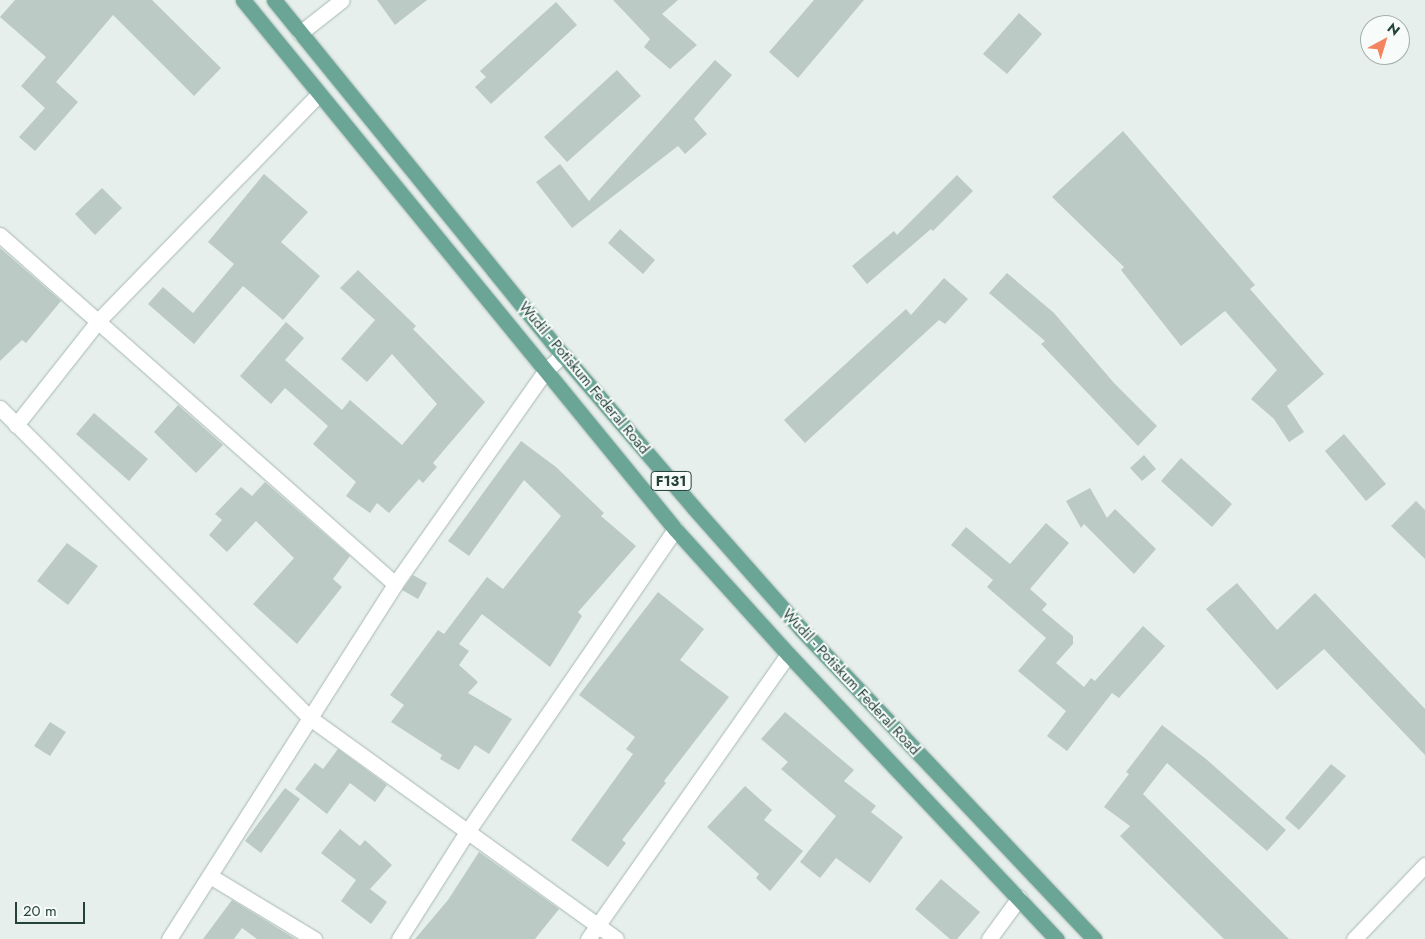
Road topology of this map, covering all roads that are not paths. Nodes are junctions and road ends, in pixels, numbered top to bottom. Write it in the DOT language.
graph roads {
  1 [pos="243,0"];
  2 [pos="274,0"];
  3 [pos="342,0"];
  4 [pos="300,33"];
  5 [pos="318,95"];
  6 [pos="0,235"];
  7 [pos="98,321"];
  8 [pos="563,355"];
  9 [pos="545,371"];
  10 [pos="0,408"];
  11 [pos="16,425"];
  12 [pos="675,529"];
  13 [pos="395,584"];
  14 [pos="788,654"];
  15 [pos="310,718"];
  16 [pos="467,832"];
  17 [pos="1425,865"];
  18 [pos="210,876"];
  19 [pos="1019,898"];
  20 [pos="597,926"];
  21 [pos="169,939"];
  22 [pos="314,939"];
  23 [pos="399,939"];
  24 [pos="588,939"];
  25 [pos="616,939"];
  26 [pos="989,939"];
  27 [pos="1057,939"];
  28 [pos="1094,939"];
  29 [pos="1354,939"];
  1 -- 5 [label="main road, Wudil - Potiskum Federal Road / F131"];
  2 -- 4 [label="main road, Wudil - Potiskum Federal Road / F131"];
  3 -- 4 [label="street"];
  4 -- 8 [label="main road, Wudil - Potiskum Federal Road / F131"];
  5 -- 7 [label="street"];
  5 -- 9 [label="main road, Wudil - Potiskum Federal Road / F131"];
  6 -- 7 [label="street"];
  7 -- 11 [label="street"];
  7 -- 13 [label="street"];
  8 -- 9 [label="street"];
  8 -- 28 [label="main road, Wudil - Potiskum Federal Road / F131"];
  9 -- 12 [label="main road, Wudil - Potiskum Federal Road / F131"];
  9 -- 13 [label="street"];
  10 -- 11 [label="street"];
  11 -- 15 [label="street"];
  12 -- 14 [label="main road, Wudil - Potiskum Federal Road / F131"];
  12 -- 16 [label="street"];
  13 -- 15 [label="street"];
  14 -- 19 [label="main road, Wudil - Potiskum Federal Road / F131"];
  14 -- 20 [label="street"];
  15 -- 16 [label="street"];
  15 -- 18 [label="street"];
  16 -- 20 [label="street"];
  16 -- 23 [label="street"];
  17 -- 29 [label="street"];
  18 -- 21 [label="street"];
  18 -- 22 [label="street"];
  19 -- 26 [label="street"];
  19 -- 27 [label="main road, Wudil - Potiskum Federal Road / F131"];
  20 -- 24 [label="street"];
  20 -- 25 [label="street"];
}
